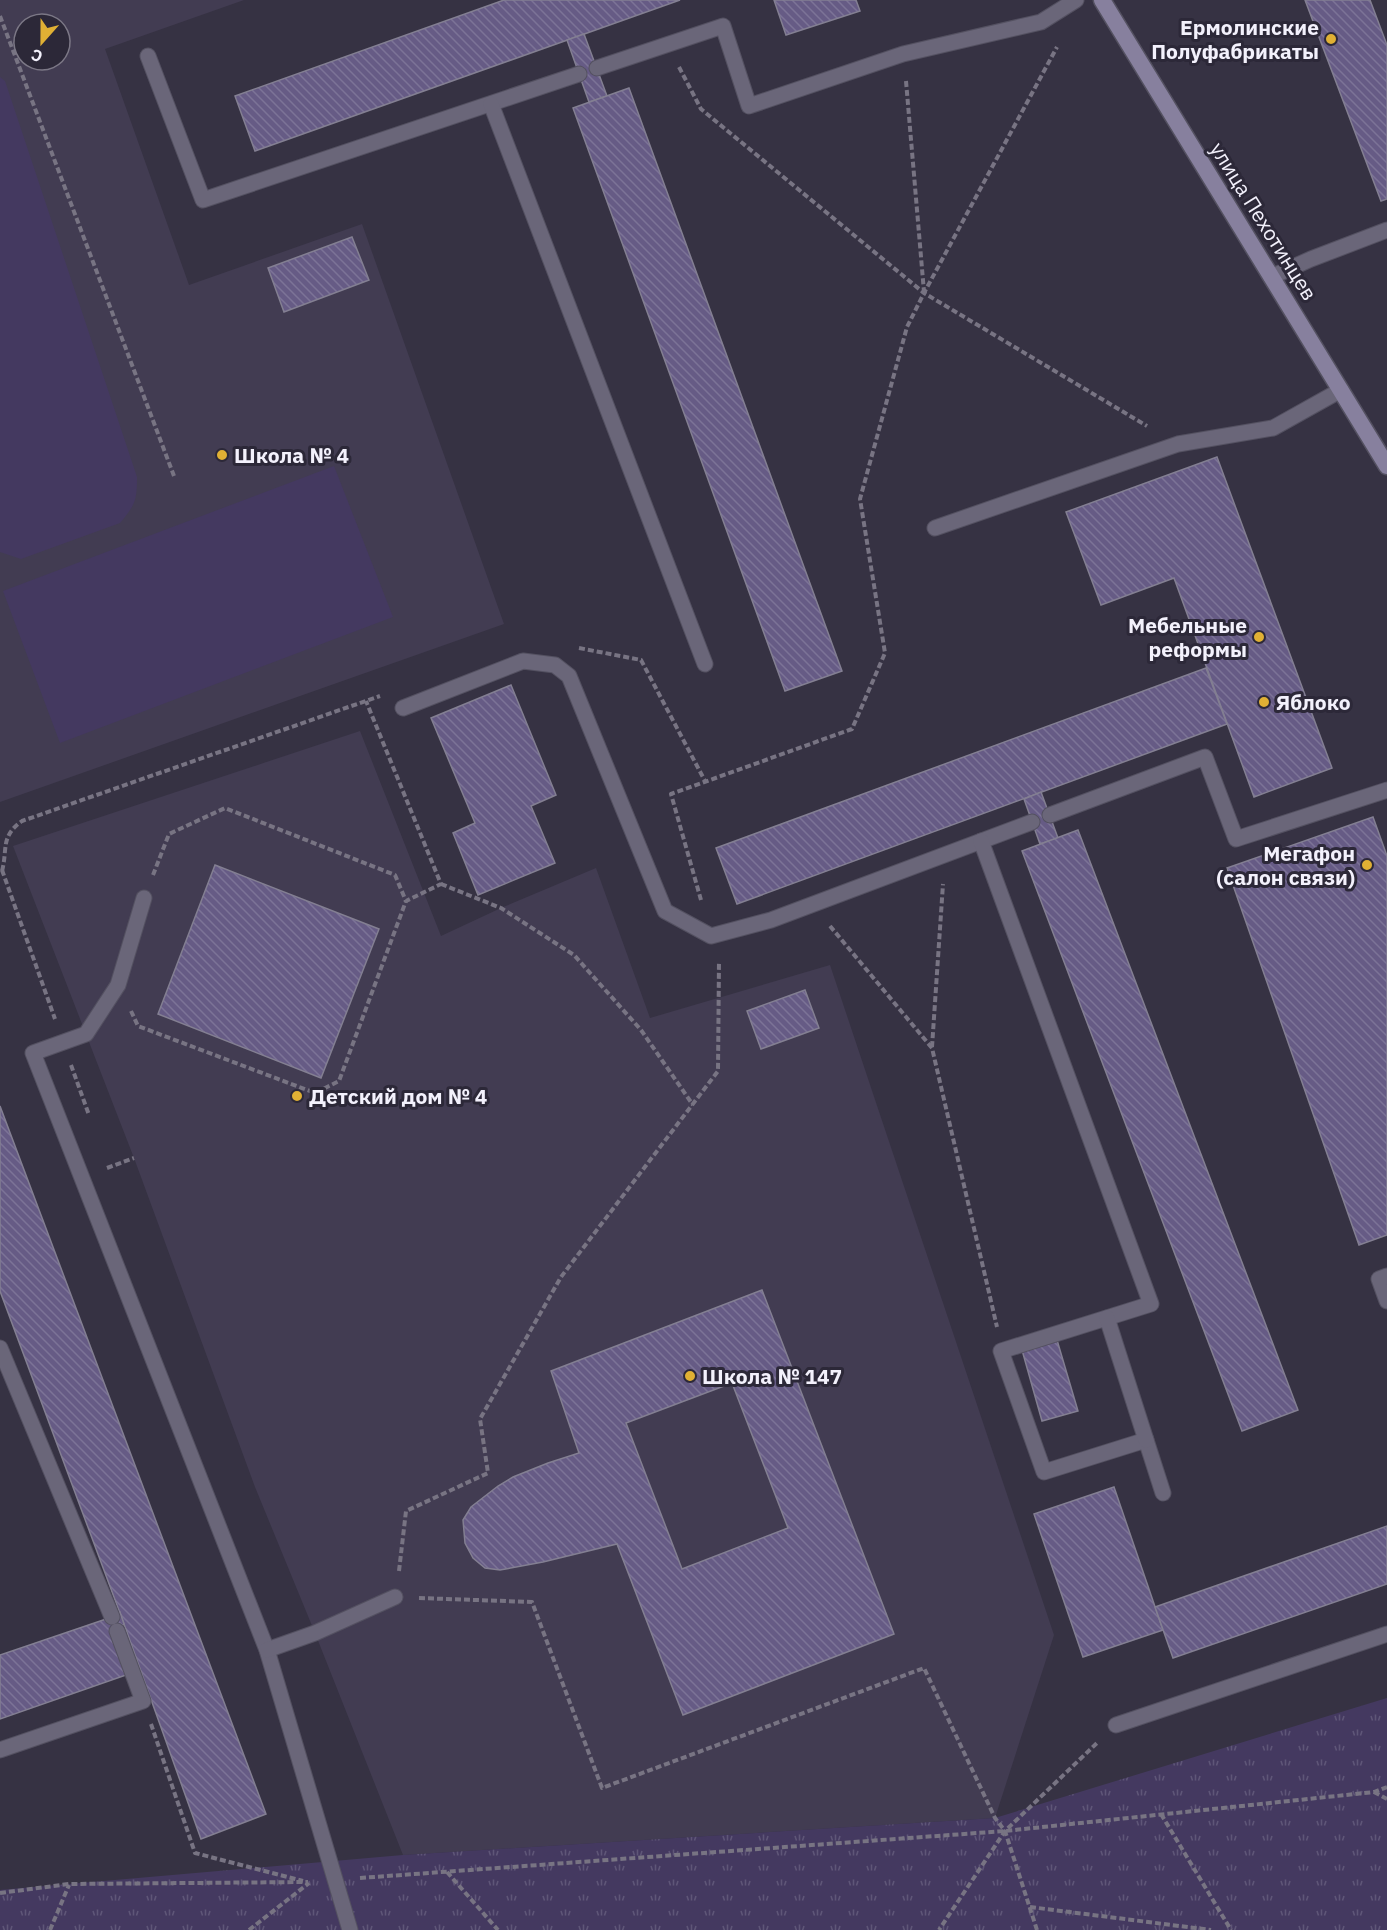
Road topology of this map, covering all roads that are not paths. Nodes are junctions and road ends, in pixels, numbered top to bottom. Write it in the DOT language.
graph roads {
  1 [pos="1076,0"];
  2 [pos="1102,0"];
  3 [pos="148,56"];
  4 [pos="597,68"];
  5 [pos="579,74"];
  6 [pos="491,104"];
  7 [pos="1387,230"];
  8 [pos="1271,277"];
  9 [pos="1341,390"];
  10 [pos="1387,466"];
  11 [pos="935,528"];
  12 [pos="705,664"];
  13 [pos="403,708"];
  14 [pos="1387,790"];
  15 [pos="1050,815"];
  16 [pos="1032,822"];
  17 [pos="981,841"];
  18 [pos="144,898"];
  19 [pos="1387,1276"];
  20 [pos="1387,1301"];
  21 [pos="1107,1318"];
  22 [pos="0,1348"];
  23 [pos="1146,1440"];
  24 [pos="1163,1493"];
  25 [pos="395,1597"];
  26 [pos="1387,1634"];
  27 [pos="267,1650"];
  28 [pos="1116,1725"];
  29 [pos="0,1750"];
  30 [pos="350,1930"];
  1 -- 4 [label="lane"];
  2 -- 8 [label="main road, улица Пехотинцев"];
  3 -- 6 [label="lane"];
  5 -- 6 [label="lane"];
  6 -- 12 [label="lane"];
  7 -- 8 [label="lane"];
  8 -- 9 [label="main road, улица Пехотинцев"];
  9 -- 10 [label="main road, улица Пехотинцев"];
  9 -- 11 [label="lane"];
  13 -- 17 [label="lane"];
  14 -- 15 [label="lane"];
  16 -- 17 [label="lane"];
  17 -- 21 [label="lane"];
  18 -- 27 [label="lane"];
  19 -- 20 [label="lane"];
  21 -- 23 [label="lane"];
  21 -- 23 [label="lane"];
  22 -- 29 [label="lane"];
  23 -- 24 [label="lane"];
  25 -- 27 [label="lane"];
  26 -- 28 [label="lane"];
  27 -- 30 [label="lane"];
}
